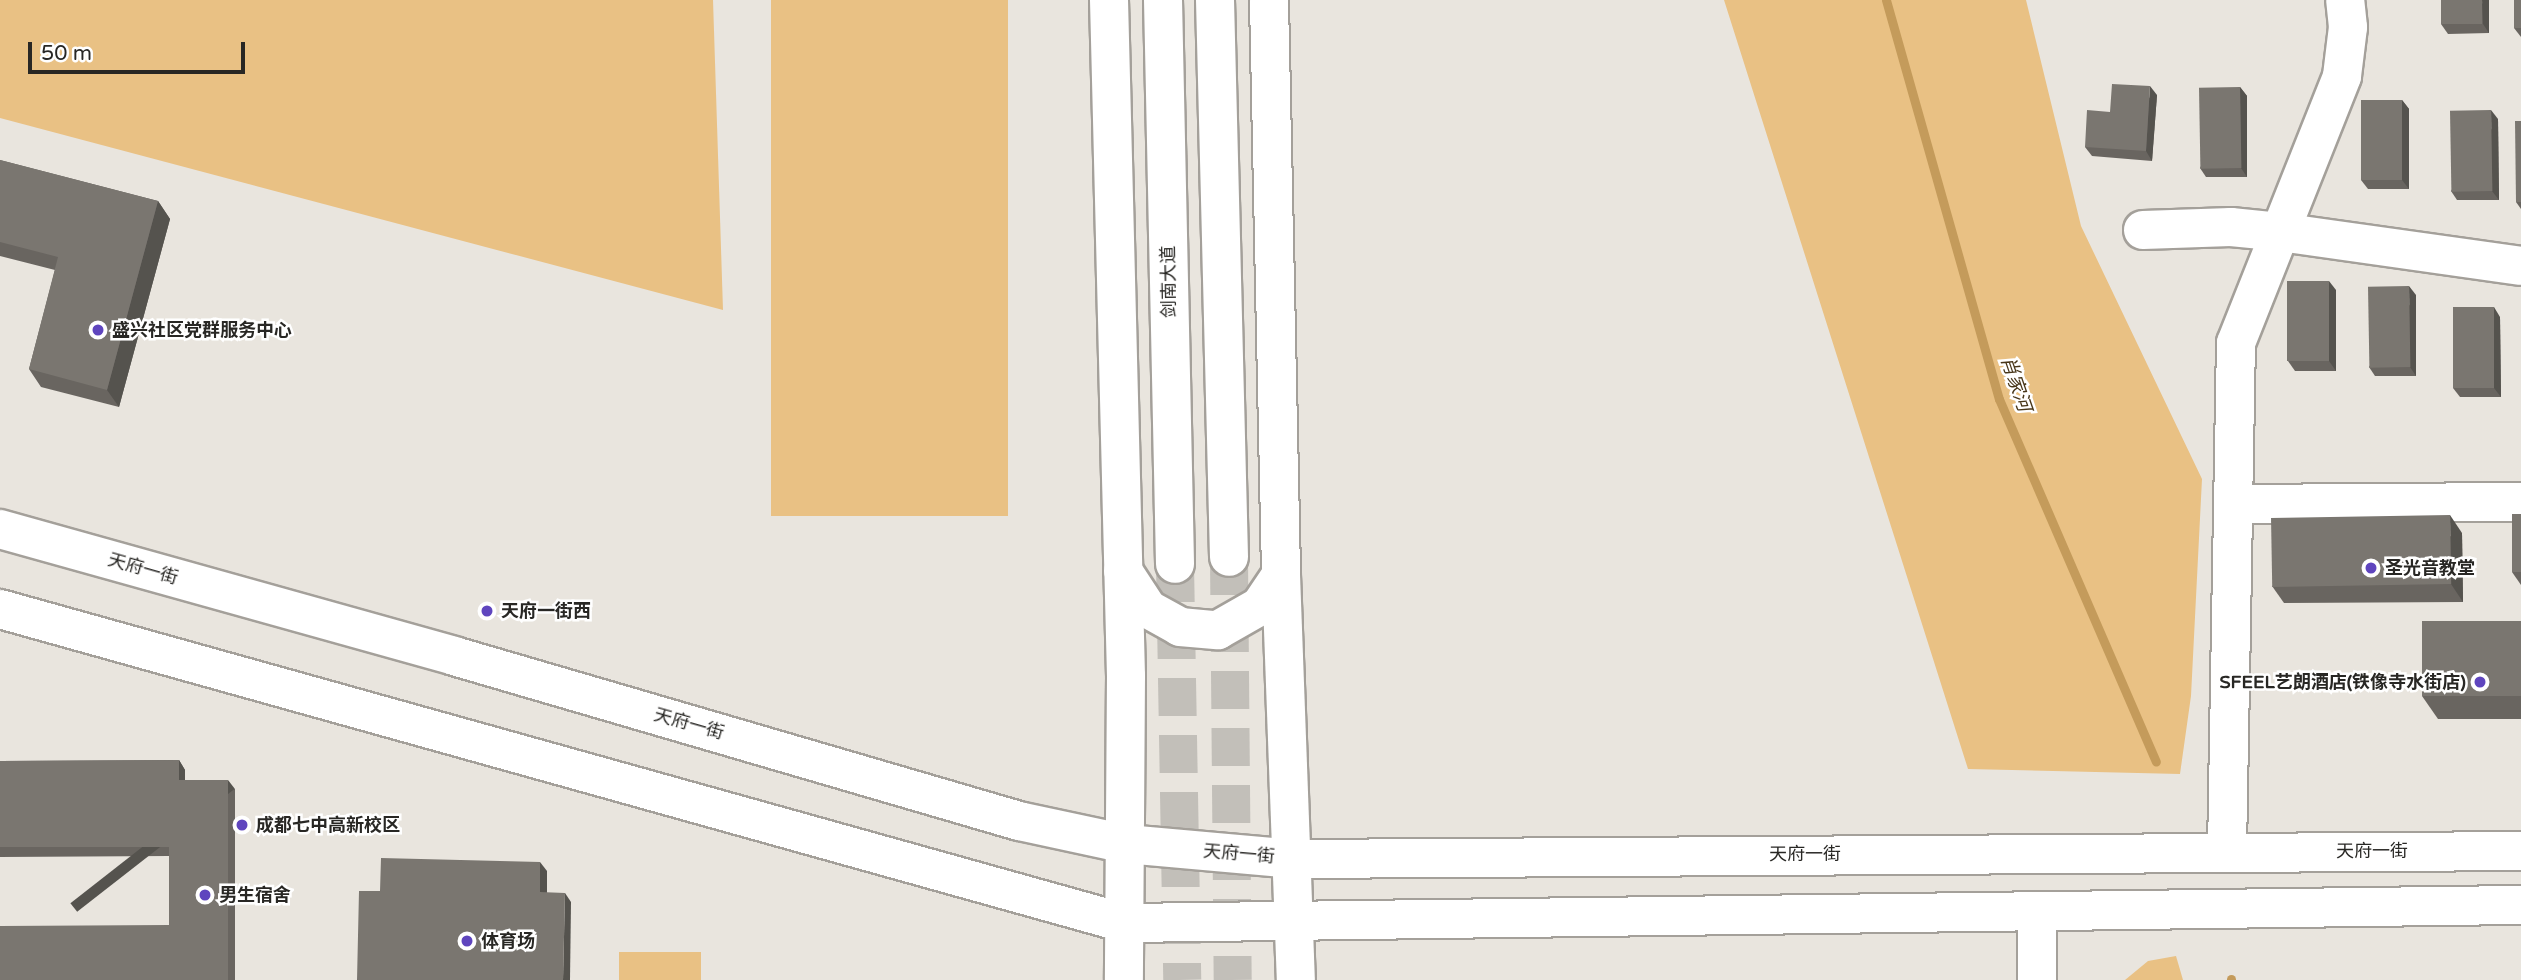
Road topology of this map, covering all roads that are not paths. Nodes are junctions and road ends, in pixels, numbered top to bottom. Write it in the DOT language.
graph roads {
  1 [pos="1109,0"];
  2 [pos="1163,0"];
  3 [pos="1215,0"];
  4 [pos="1269,0"];
  5 [pos="2345,0"];
  6 [pos="2143,230"];
  7 [pos="2280,232"];
  8 [pos="2521,267"];
  9 [pos="2521,502"];
  10 [pos="2233,504"];
  11 [pos="0,530"];
  12 [pos="1229,557"];
  13 [pos="1175,564"];
  14 [pos="1123,571"];
  15 [pos="1281,575"];
  16 [pos="0,610"];
  17 [pos="1126,845"];
  18 [pos="2227,851"];
  19 [pos="2521,851"];
  20 [pos="1294,859"];
  21 [pos="2521,905"];
  22 [pos="2037,911"];
  23 [pos="1125,923"];
  24 [pos="1296,923"];
  25 [pos="1124,980"];
  26 [pos="1296,980"];
  27 [pos="2037,980"];
  1 -- 14 [label="main road"];
  2 -- 13 [label="main road, 剑南大道"];
  3 -- 12 [label="main road"];
  4 -- 15 [label="main road"];
  5 -- 7 [label="main road"];
  6 -- 7 [label="main road"];
  7 -- 8 [label="main road"];
  7 -- 10 [label="main road"];
  9 -- 10 [label="main road"];
  10 -- 18 [label="main road"];
  11 -- 17 [label="main road, 天府一街"];
  14 -- 15 [label="main road"];
  14 -- 17 [label="main road"];
  15 -- 20 [label="main road"];
  16 -- 23 [label="main road"];
  17 -- 20 [label="main road, 天府一街"];
  17 -- 23 [label="main road"];
  18 -- 19 [label="main road, 天府一街"];
  18 -- 20 [label="main road, 天府一街"];
  20 -- 24 [label="main road"];
  21 -- 22 [label="main road"];
  22 -- 24 [label="main road"];
  22 -- 27 [label="main road"];
  23 -- 24 [label="main road"];
  23 -- 25 [label="main road"];
  24 -- 26 [label="main road"];
}
